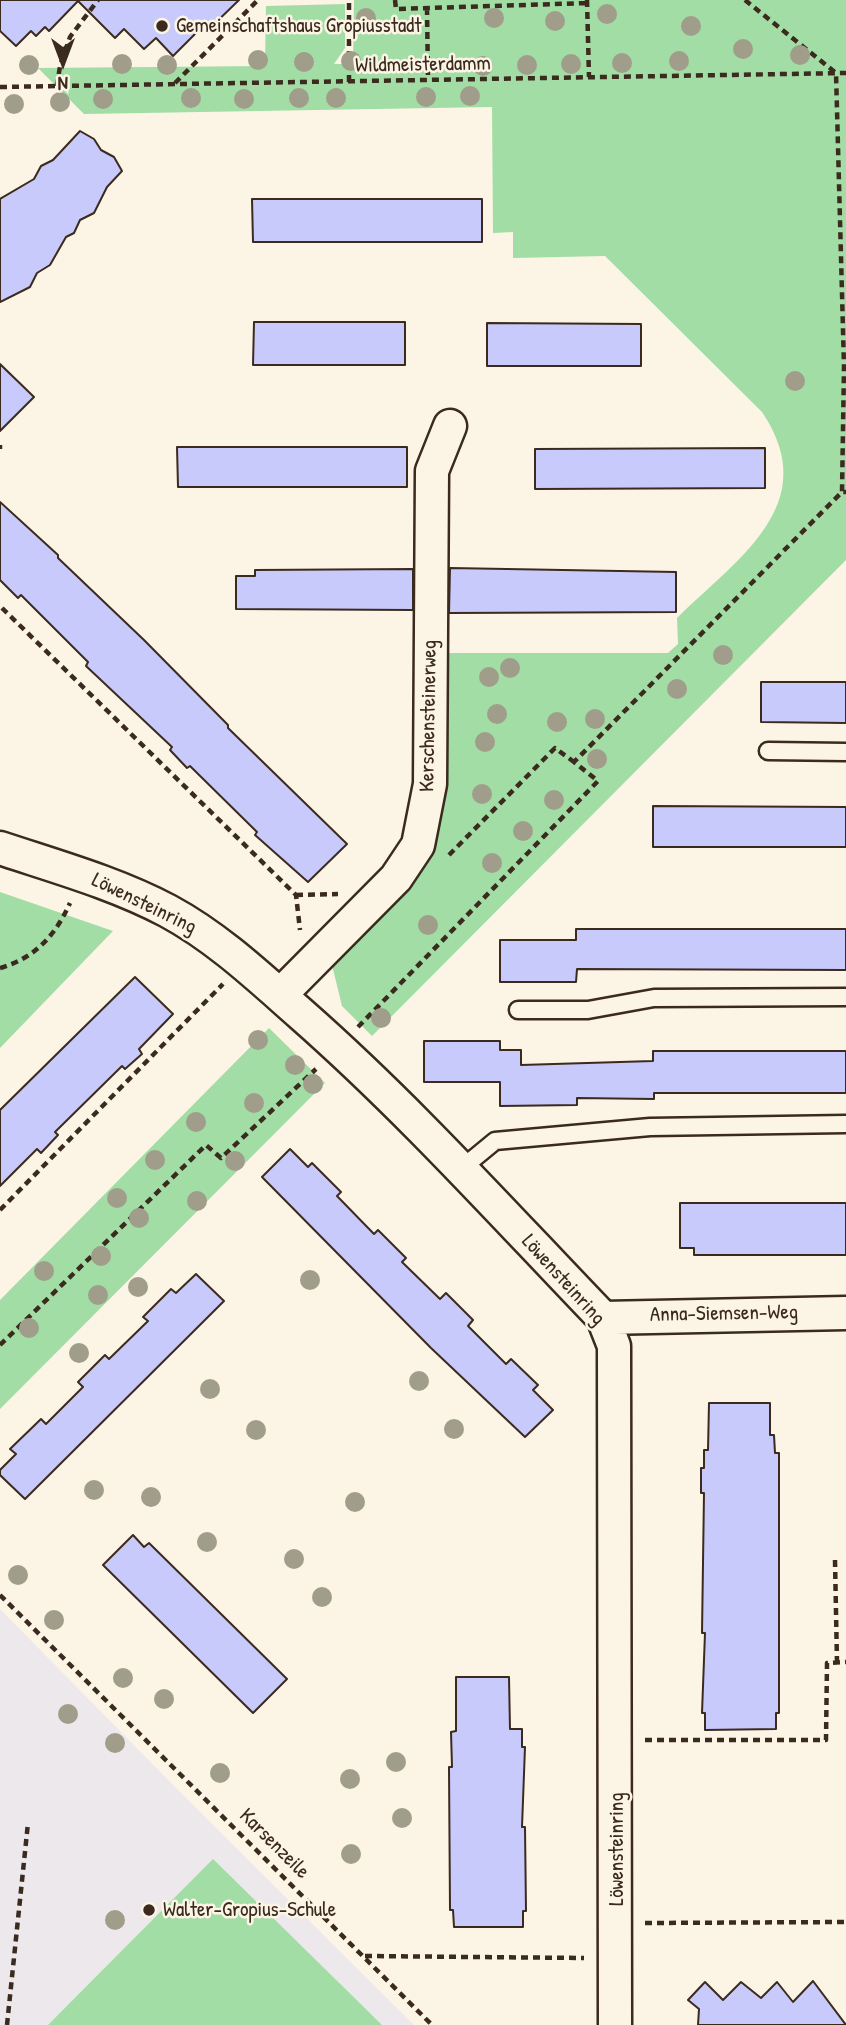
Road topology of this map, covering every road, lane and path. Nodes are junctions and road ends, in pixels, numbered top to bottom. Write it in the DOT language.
graph roads {
  1 [pos="98,0"];
  2 [pos="258,0"];
  3 [pos="349,0"];
  4 [pos="395,0"];
  5 [pos="745,0"];
  6 [pos="587,2"];
  7 [pos="428,8"];
  8 [pos="836,73"];
  9 [pos="846,73"];
  10 [pos="589,78"];
  11 [pos="428,80"];
  12 [pos="349,82"];
  13 [pos="175,84"];
  14 [pos="57,86"];
  15 [pos="0,87"];
  16 [pos="844,304"];
  17 [pos="845,368"];
  18 [pos="450,426"];
  19 [pos="844,492"];
  20 [pos="1,608"];
  21 [pos="768,751"];
  22 [pos="846,752"];
  23 [pos="574,762"];
  24 [pos="0,848"];
  25 [pos="410,857"];
  26 [pos="342,894"];
  27 [pos="296,895"];
  28 [pos="72,899"];
  29 [pos="301,932"];
  30 [pos="0,968"];
  31 [pos="226,982"];
  32 [pos="280,995"];
  33 [pos="846,997"];
  34 [pos="518,1010"];
  35 [pos="357,1028"];
  36 [pos="319,1066"];
  37 [pos="846,1124"];
  38 [pos="461,1169"];
  39 [pos="0,1210"];
  40 [pos="846,1313"];
  41 [pos="603,1318"];
  42 [pos="0,1345"];
  43 [pos="835,1560"];
  44 [pos="0,1595"];
  45 [pos="837,1662"];
  46 [pos="846,1662"];
  47 [pos="644,1740"];
  48 [pos="28,1823"];
  49 [pos="846,1922"];
  50 [pos="644,1923"];
  51 [pos="364,1956"];
  52 [pos="591,1957"];
  53 [pos="7,2025"];
  54 [pos="432,2025"];
  55 [pos="615,2025"];
  1 -- 14 [label="path"];
  2 -- 13 [label="path"];
  3 -- 12 [label="path"];
  4 -- 7 [label="path"];
  5 -- 8 [label="path"];
  6 -- 7 [label="path"];
  6 -- 10 [label="path"];
  7 -- 11 [label="path"];
  8 -- 9 [label="path, Wildmeisterdamm"];
  8 -- 10 [label="path, Wildmeisterdamm"];
  8 -- 16 [label="path"];
  10 -- 11 [label="path, Wildmeisterdamm"];
  11 -- 12 [label="path, Wildmeisterdamm"];
  12 -- 13 [label="path, Wildmeisterdamm"];
  13 -- 14 [label="path, Wildmeisterdamm"];
  14 -- 15 [label="path, Wildmeisterdamm"];
  16 -- 17 [label="path"];
  17 -- 19 [label="path"];
  18 -- 25 [label="street, Kerschensteinerweg"];
  19 -- 23 [label="path"];
  20 -- 27 [label="path"];
  21 -- 22 [label="lane"];
  23 -- 25 [label="path"];
  23 -- 35 [label="path"];
  24 -- 32 [label="street, Löwensteinring"];
  25 -- 32 [label="street, Kerschensteinerweg"];
  26 -- 27 [label="path"];
  27 -- 29 [label="path"];
  28 -- 30 [label="path"];
  31 -- 39 [label="path"];
  32 -- 38 [label="street, Löwensteinring"];
  33 -- 34 [label="lane"];
  36 -- 42 [label="path"];
  37 -- 38 [label="lane"];
  38 -- 41 [label="street, Löwensteinring"];
  40 -- 41 [label="street, Anna-Siemsen-Weg"];
  41 -- 55 [label="street, Löwensteinring"];
  43 -- 45 [label="path"];
  44 -- 51 [label="path, Karsenzeile"];
  45 -- 46 [label="path"];
  45 -- 47 [label="path"];
  48 -- 53 [label="path"];
  49 -- 50 [label="path"];
  51 -- 52 [label="path"];
  51 -- 54 [label="path, Karsenzeile"];
}
